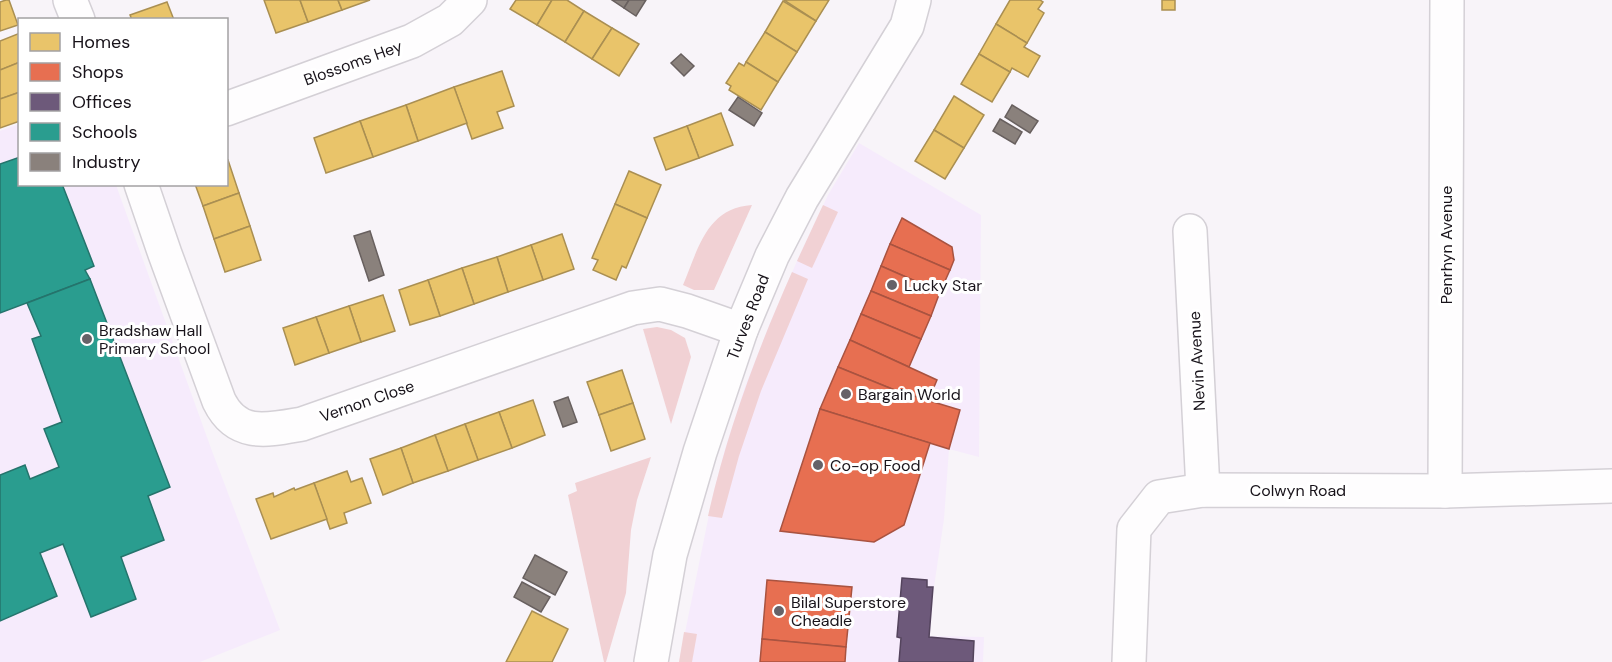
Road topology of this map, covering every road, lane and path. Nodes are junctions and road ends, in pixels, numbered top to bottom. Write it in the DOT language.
graph roads {
  1 [pos="70,0"];
  2 [pos="470,0"];
  3 [pos="914,0"];
  4 [pos="1448,0"];
  5 [pos="77,18"];
  6 [pos="228,108"];
  7 [pos="142,186"];
  8 [pos="1190,231"];
  9 [pos="741,330"];
  10 [pos="1612,486"];
  11 [pos="1203,490"];
  12 [pos="1445,491"];
  13 [pos="651,662"];
  14 [pos="1129,662"];
  1 -- 5 [label="street"];
  2 -- 6 [label="street, Blossoms Hey"];
  3 -- 9 [label="street, Turves Road"];
  4 -- 12 [label="street, Penrhyn Avenue"];
  7 -- 9 [label="street, Vernon Close"];
  8 -- 11 [label="street, Nevin Avenue"];
  9 -- 13 [label="street, Turves Road"];
  10 -- 12 [label="street, Colwyn Road"];
  11 -- 12 [label="street, Colwyn Road"];
  11 -- 14 [label="street, Colwyn Road"];
}
